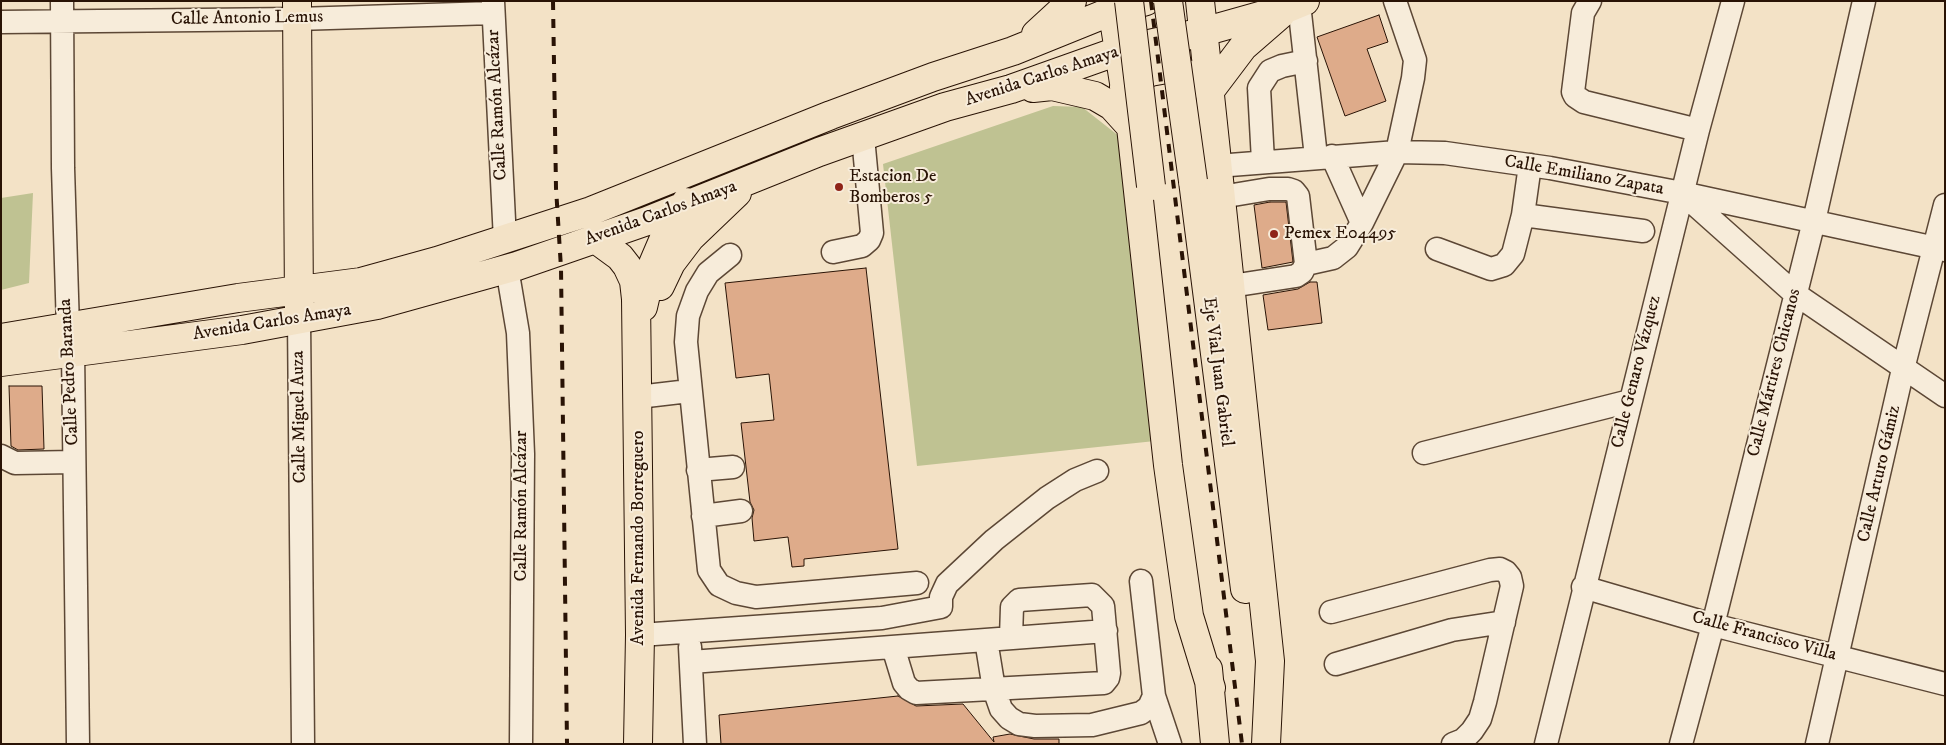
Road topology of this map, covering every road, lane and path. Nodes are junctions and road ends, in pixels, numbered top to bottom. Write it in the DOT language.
graph roads {
  1 [pos="1072,1"];
  2 [pos="1146,1"];
  3 [pos="1168,1"];
  4 [pos="1200,1"];
  5 [pos="1395,1"];
  6 [pos="1590,1"];
  7 [pos="1733,1"];
  8 [pos="1864,1"];
  9 [pos="1297,4"];
  10 [pos="1118,5"];
  11 [pos="493,7"];
  12 [pos="297,10"];
  13 [pos="62,12"];
  14 [pos="1,22"];
  15 [pos="1203,32"];
  16 [pos="1013,51"];
  17 [pos="1118,51"];
  18 [pos="1306,61"];
  19 [pos="933,77"];
  20 [pos="1124,86"];
  21 [pos="1011,89"];
  22 [pos="1209,89"];
  23 [pos="945,107"];
  24 [pos="808,124"];
  25 [pos="1131,126"];
  26 [pos="1698,130"];
  27 [pos="863,137"];
  28 [pos="769,139"];
  29 [pos="819,152"];
  30 [pos="1397,152"];
  31 [pos="1324,157"];
  32 [pos="1254,162"];
  33 [pos="1218,166"];
  34 [pos="1530,166"];
  35 [pos="750,181"];
  36 [pos="1247,193"];
  37 [pos="1682,193"];
  38 [pos="1221,197"];
  39 [pos="1945,205"];
  40 [pos="679,209"];
  41 [pos="1523,215"];
  42 [pos="1814,221"];
  43 [pos="1362,223"];
  44 [pos="1643,230"];
  45 [pos="594,238"];
  46 [pos="505,240"];
  47 [pos="1437,249"];
  48 [pos="1940,249"];
  49 [pos="833,252"];
  50 [pos="730,255"];
  51 [pos="1306,264"];
  52 [pos="508,268"];
  53 [pos="1231,286"];
  54 [pos="299,291"];
  55 [pos="1794,293"];
  56 [pos="299,319"];
  57 [pos="638,333"];
  58 [pos="1,338"];
  59 [pos="70,340"];
  60 [pos="1,362"];
  61 [pos="1903,369"];
  62 [pos="690,391"];
  63 [pos="638,396"];
  64 [pos="1945,396"];
  65 [pos="1630,401"];
  66 [pos="1424,452"];
  67 [pos="1,456"];
  68 [pos="74,462"];
  69 [pos="733,467"];
  70 [pos="698,470"];
  71 [pos="1097,471"];
  72 [pos="741,511"];
  73 [pos="703,516"];
  74 [pos="1141,581"];
  75 [pos="917,583"];
  76 [pos="1583,588"];
  77 [pos="941,607"];
  78 [pos="1331,612"];
  79 [pos="1504,622"];
  80 [pos="1714,624"];
  81 [pos="689,631"];
  82 [pos="1106,631"];
  83 [pos="640,635"];
  84 [pos="1011,637"];
  85 [pos="986,640"];
  86 [pos="958,642"];
  87 [pos="894,647"];
  88 [pos="1838,657"];
  89 [pos="691,662"];
  90 [pos="1336,664"];
  91 [pos="1945,684"];
  92 [pos="1211,688"];
  93 [pos="994,689"];
  94 [pos="1154,696"];
  95 [pos="1094,734"];
  96 [pos="78,744"];
  97 [pos="303,744"];
  98 [pos="520,744"];
  99 [pos="638,744"];
  100 [pos="695,744"];
  101 [pos="1170,744"];
  102 [pos="1216,744"];
  103 [pos="1266,744"];
  104 [pos="1453,744"];
  105 [pos="1546,744"];
  106 [pos="1681,744"];
  107 [pos="1816,744"];
  1 -- 16 [label="main road"];
  2 -- 10 [label="main road, Avenida Carlos Amaya"];
  3 -- 103 [label="main road, Eje Vial Juan Gabriel, bridge"];
  4 -- 15 [label="main road"];
  5 -- 30 [label="street"];
  6 -- 26 [label="street"];
  7 -- 26 [label="street, Calle Genaro Vázquez"];
  8 -- 42 [label="street, Calle Mártires Chicanos"];
  9 -- 15 [label="main road, Avenida Carlos Amaya"];
  9 -- 18 [label="street"];
  9 -- 22 [label="main road"];
  10 -- 16 [label="main road, Avenida Carlos Amaya"];
  10 -- 17 [label="main road"];
  10 -- 92 [label="main road, bridge"];
  11 -- 12 [label="street, Calle Antonio Lemus"];
  11 -- 46 [label="street, Calle Ramón Alcázar"];
  12 -- 13 [label="street, Calle Antonio Lemus"];
  12 -- 54 [label="main road, Calle Miguel Auza"];
  13 -- 14 [label="street, Calle Antonio Lemus"];
  13 -- 59 [label="street, Calle Pedro Baranda"];
  15 -- 17 [label="main road, Avenida Carlos Amaya"];
  15 -- 22 [label="main road"];
  16 -- 19 [label="main road, Avenida Carlos Amaya"];
  17 -- 20 [label="main road"];
  17 -- 21 [label="main road, Avenida Carlos Amaya"];
  18 -- 31 [label="street"];
  18 -- 32 [label="street"];
  19 -- 23 [label="main road"];
  19 -- 24 [label="main road, Avenida Carlos Amaya"];
  20 -- 22 [label="main road"];
  20 -- 25 [label="main road"];
  21 -- 23 [label="main road, Avenida Carlos Amaya"];
  21 -- 25 [label="main road"];
  22 -- 33 [label="main road"];
  23 -- 27 [label="main road, Avenida Carlos Amaya"];
  24 -- 28 [label="main road, Avenida Carlos Amaya"];
  24 -- 29 [label="main road"];
  25 -- 92 [label="main road"];
  26 -- 37 [label="street, Calle Genaro Vázquez"];
  27 -- 29 [label="main road, Avenida Carlos Amaya"];
  27 -- 49 [label="street"];
  28 -- 40 [label="main road"];
  28 -- 46 [label="main road, Avenida Carlos Amaya"];
  29 -- 35 [label="main road, Avenida Carlos Amaya"];
  30 -- 31 [label="street, Calle Emiliano Zapata"];
  30 -- 34 [label="street, Calle Emiliano Zapata"];
  30 -- 43 [label="street"];
  31 -- 32 [label="street, Calle Emiliano Zapata"];
  31 -- 43 [label="street"];
  32 -- 33 [label="street, Calle Emiliano Zapata"];
  32 -- 36 [label="street"];
  33 -- 38 [label="main road"];
  34 -- 37 [label="street, Calle Emiliano Zapata"];
  34 -- 41 [label="street"];
  35 -- 40 [label="main road, Avenida Carlos Amaya"];
  35 -- 57 [label="main road"];
  36 -- 38 [label="street"];
  36 -- 51 [label="street"];
  37 -- 42 [label="street, Calle Emiliano Zapata"];
  37 -- 55 [label="street"];
  37 -- 65 [label="street, Calle Genaro Vázquez"];
  38 -- 53 [label="main road"];
  39 -- 48 [label="street, Calle Arturo Gámiz"];
  40 -- 45 [label="main road, Avenida Carlos Amaya"];
  40 -- 57 [label="main road"];
  41 -- 44 [label="street"];
  41 -- 47 [label="street"];
  42 -- 48 [label="street, Calle Emiliano Zapata"];
  42 -- 55 [label="street, Calle Mártires Chicanos"];
  43 -- 51 [label="street"];
  45 -- 52 [label="main road, Avenida Carlos Amaya"];
  45 -- 57 [label="main road"];
  46 -- 54 [label="main road, Avenida Carlos Amaya"];
  48 -- 61 [label="street, Calle Arturo Gámiz"];
  50 -- 62 [label="street"];
  51 -- 53 [label="street"];
  52 -- 56 [label="main road, Avenida Carlos Amaya"];
  52 -- 98 [label="street, Calle Ramón Alcázar"];
  53 -- 103 [label="main road"];
  54 -- 56 [label="main road, Calle Miguel Auza"];
  54 -- 59 [label="main road, Avenida Carlos Amaya"];
  55 -- 61 [label="street"];
  55 -- 80 [label="street, Calle Mártires Chicanos"];
  56 -- 59 [label="main road, Avenida Carlos Amaya"];
  56 -- 97 [label="street, Calle Miguel Auza"];
  57 -- 63 [label="main road, Avenida Fernando Borreguero"];
  58 -- 59 [label="main road, Avenida Carlos Amaya"];
  59 -- 60 [label="main road, Avenida Carlos Amaya"];
  59 -- 68 [label="street, Calle Pedro Baranda"];
  61 -- 64 [label="street"];
  61 -- 88 [label="street, Calle Arturo Gámiz"];
  62 -- 63 [label="street"];
  62 -- 70 [label="street"];
  63 -- 83 [label="main road, Avenida Fernando Borreguero"];
  65 -- 66 [label="street"];
  65 -- 76 [label="street, Calle Genaro Vázquez"];
  67 -- 68 [label="street"];
  68 -- 96 [label="street, Calle Pedro Baranda"];
  69 -- 70 [label="street"];
  70 -- 73 [label="street"];
  71 -- 77 [label="street"];
  72 -- 73 [label="street"];
  73 -- 75 [label="street"];
  74 -- 94 [label="street"];
  76 -- 80 [label="street, Calle Francisco Villa"];
  76 -- 105 [label="street, Calle Genaro Vázquez"];
  77 -- 81 [label="street"];
  77 -- 86 [label="street"];
  78 -- 79 [label="street"];
  79 -- 90 [label="street"];
  79 -- 104 [label="street"];
  80 -- 88 [label="street, Calle Francisco Villa"];
  80 -- 106 [label="street, Calle Mártires Chicanos"];
  81 -- 83 [label="street"];
  81 -- 89 [label="street"];
  82 -- 84 [label="street"];
  82 -- 84 [label="street"];
  82 -- 93 [label="street"];
  83 -- 99 [label="main road, Avenida Fernando Borreguero"];
  84 -- 85 [label="street"];
  85 -- 86 [label="street"];
  85 -- 93 [label="street"];
  86 -- 87 [label="street"];
  87 -- 89 [label="street"];
  87 -- 93 [label="street"];
  88 -- 91 [label="street, Calle Francisco Villa"];
  88 -- 107 [label="street, Calle Arturo Gámiz"];
  89 -- 100 [label="street"];
  92 -- 102 [label="main road"];
  93 -- 95 [label="street"];
  94 -- 95 [label="street"];
  94 -- 101 [label="street"];
}
